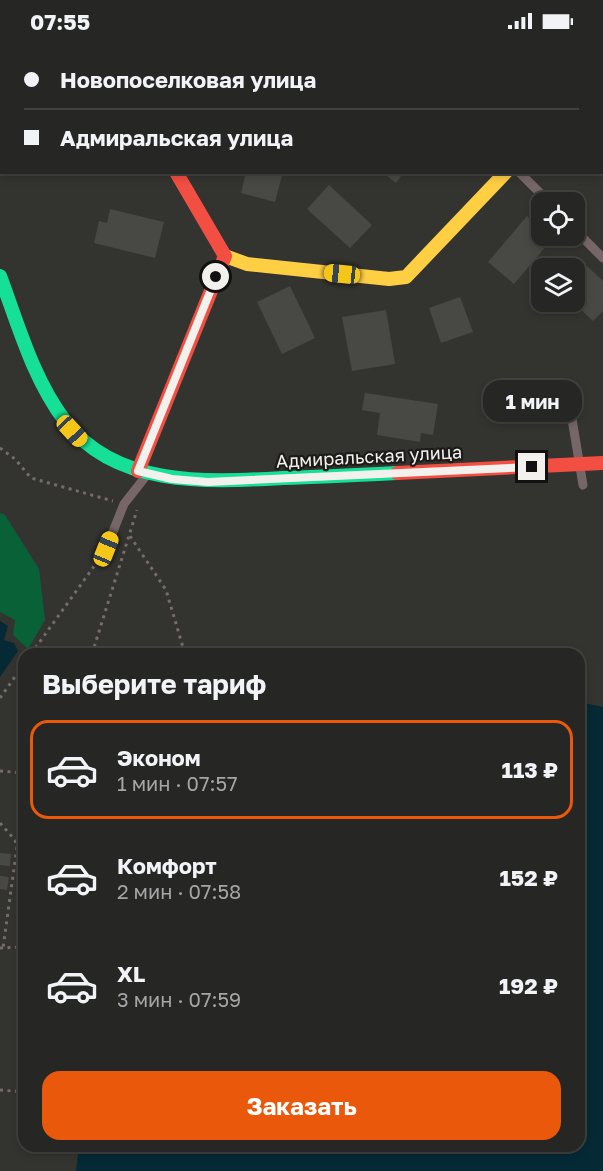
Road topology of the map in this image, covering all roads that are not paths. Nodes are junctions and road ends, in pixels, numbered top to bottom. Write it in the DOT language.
graph roads {
  1 [pos="177,174"];
  2 [pos="504,174"];
  3 [pos="521,174"];
  4 [pos="539,192"];
  5 [pos="585,240"];
  6 [pos="225,255"];
  7 [pos="603,258"];
  8 [pos="0,276"];
  9 [pos="572,419"];
  10 [pos="603,463"];
  11 [pos="580,464"];
  12 [pos="143,472"];
  13 [pos="582,485"];
  14 [pos="106,549"];
  1 -- 6 [label="street"];
  2 -- 6 [label="street"];
  3 -- 4 [label="lane"];
  5 -- 7 [label="lane"];
  6 -- 12 [label="street"];
  8 -- 12 [label="street, Адмиральская улица"];
  9 -- 11 [label="lane"];
  10 -- 11 [label="street, Адмиральская улица"];
  11 -- 12 [label="street, Адмиральская улица"];
  11 -- 13 [label="lane"];
  12 -- 14 [label="lane"];
}
